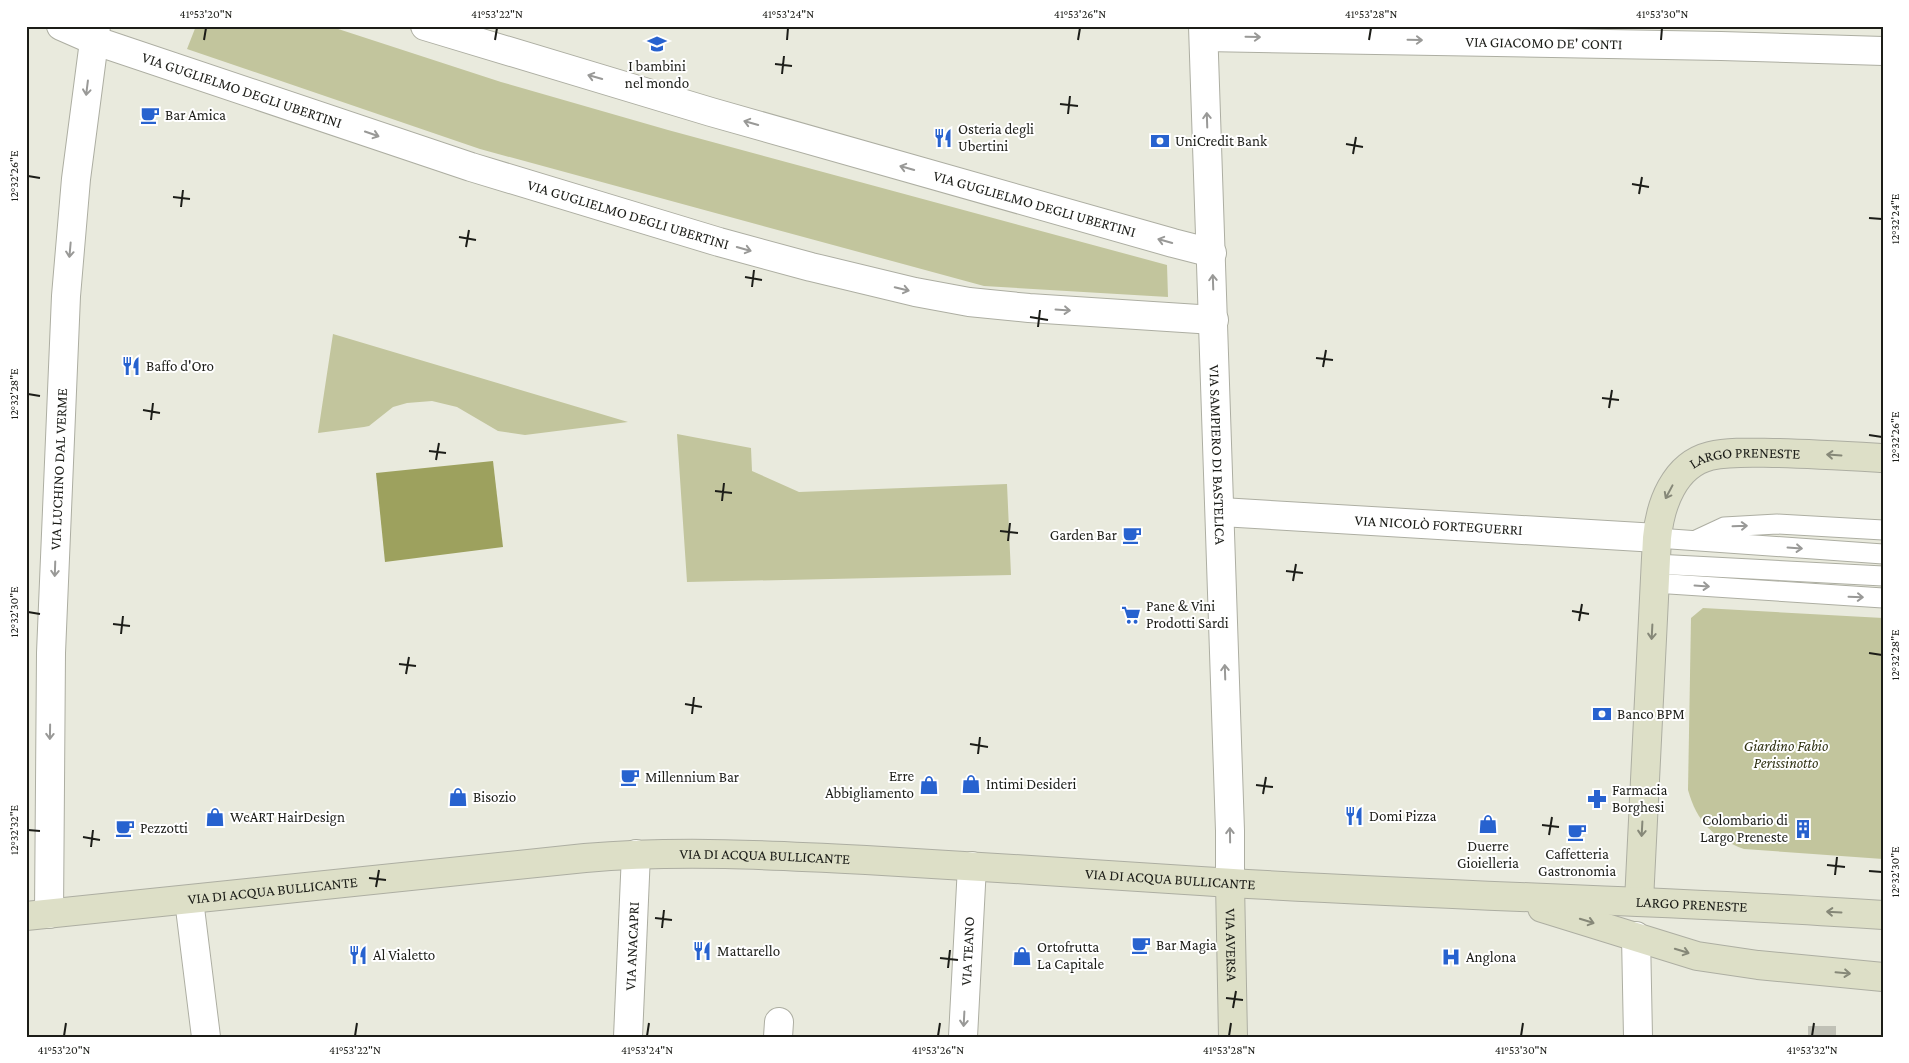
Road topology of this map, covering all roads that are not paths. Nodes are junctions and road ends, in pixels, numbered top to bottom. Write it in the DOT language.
graph roads {
  1 [pos="61,26"];
  2 [pos="425,26"];
  3 [pos="1204,32"];
  4 [pos="95,33"];
  5 [pos="1453,33"];
  6 [pos="1722,36"];
  7 [pos="1883,51"];
  8 [pos="1212,253"];
  9 [pos="1214,320"];
  10 [pos="1883,458"];
  11 [pos="1221,512"];
  12 [pos="1883,530"];
  13 [pos="1694,540"];
  14 [pos="1883,554"];
  15 [pos="1655,561"];
  16 [pos="1883,576"];
  17 [pos="1883,598"];
  18 [pos="636,854"];
  19 [pos="972,866"];
  20 [pos="1230,883"];
  21 [pos="1507,897"];
  22 [pos="189,900"];
  23 [pos="1639,901"];
  24 [pos="38,915"];
  25 [pos="1883,915"];
  26 [pos="1636,936"];
  27 [pos="1883,977"];
  28 [pos="1638,1028"];
  29 [pos="206,1037"];
  30 [pos="628,1037"];
  31 [pos="963,1037"];
  32 [pos="1233,1037"];
  1 -- 4 [label="street, VIA GUGLIELMO DEGLI UBERTINI"];
  8 -- 2 [label="street, VIA GUGLIELMO DEGLI UBERTINI, one-way"];
  3 -- 5 [label="street, VIA GIACOMO DE' CONTI, one-way"];
  8 -- 3 [label="street, VIA SAMPIERO DI BASTELICA, one-way"];
  4 -- 9 [label="street, VIA GUGLIELMO DEGLI UBERTINI, one-way"];
  4 -- 24 [label="street, VIA LUCHINO DAL VERME, one-way"];
  5 -- 6 [label="street, VIA GIACOMO DE' CONTI"];
  6 -- 7 [label="street, VIA GIACOMO DE' CONTI"];
  9 -- 8 [label="street, VIA SAMPIERO DI BASTELICA, one-way"];
  9 -- 11 [label="street, VIA SAMPIERO DI BASTELICA"];
  10 -- 15 [label="main road, LARGO PRENESTE, one-way"];
  11 -- 15 [label="street, VIA NICOLÒ FORTEGUERRI"];
  20 -- 11 [label="street, VIA SAMPIERO DI BASTELICA, one-way"];
  13 -- 12 [label="lane, one-way"];
  13 -- 14 [label="lane, one-way"];
  13 -- 15 [label="lane"];
  15 -- 16 [label="lane"];
  15 -- 17 [label="lane, one-way"];
  15 -- 23 [label="main road, LARGO PRENESTE, one-way"];
  18 -- 19 [label="main road, VIA DI ACQUA BULLICANTE"];
  18 -- 22 [label="main road, VIA DI ACQUA BULLICANTE"];
  18 -- 30 [label="street, VIA ANACAPRI"];
  19 -- 20 [label="main road, VIA DI ACQUA BULLICANTE"];
  19 -- 31 [label="street, VIA TEANO, one-way"];
  20 -- 21 [label="main road, VIA DI ACQUA BULLICANTE"];
  20 -- 32 [label="main road, VIA AVERSA"];
  21 -- 23 [label="main road, VIA DI ACQUA BULLICANTE"];
  21 -- 26 [label="main road, VIA DI ACQUA BULLICANTE, one-way"];
  22 -- 24 [label="main road, VIA DI ACQUA BULLICANTE"];
  22 -- 29 [label="street"];
  25 -- 23 [label="main road, LARGO PRENESTE, one-way"];
  26 -- 27 [label="main road, one-way"];
  26 -- 28 [label="street"];
}
